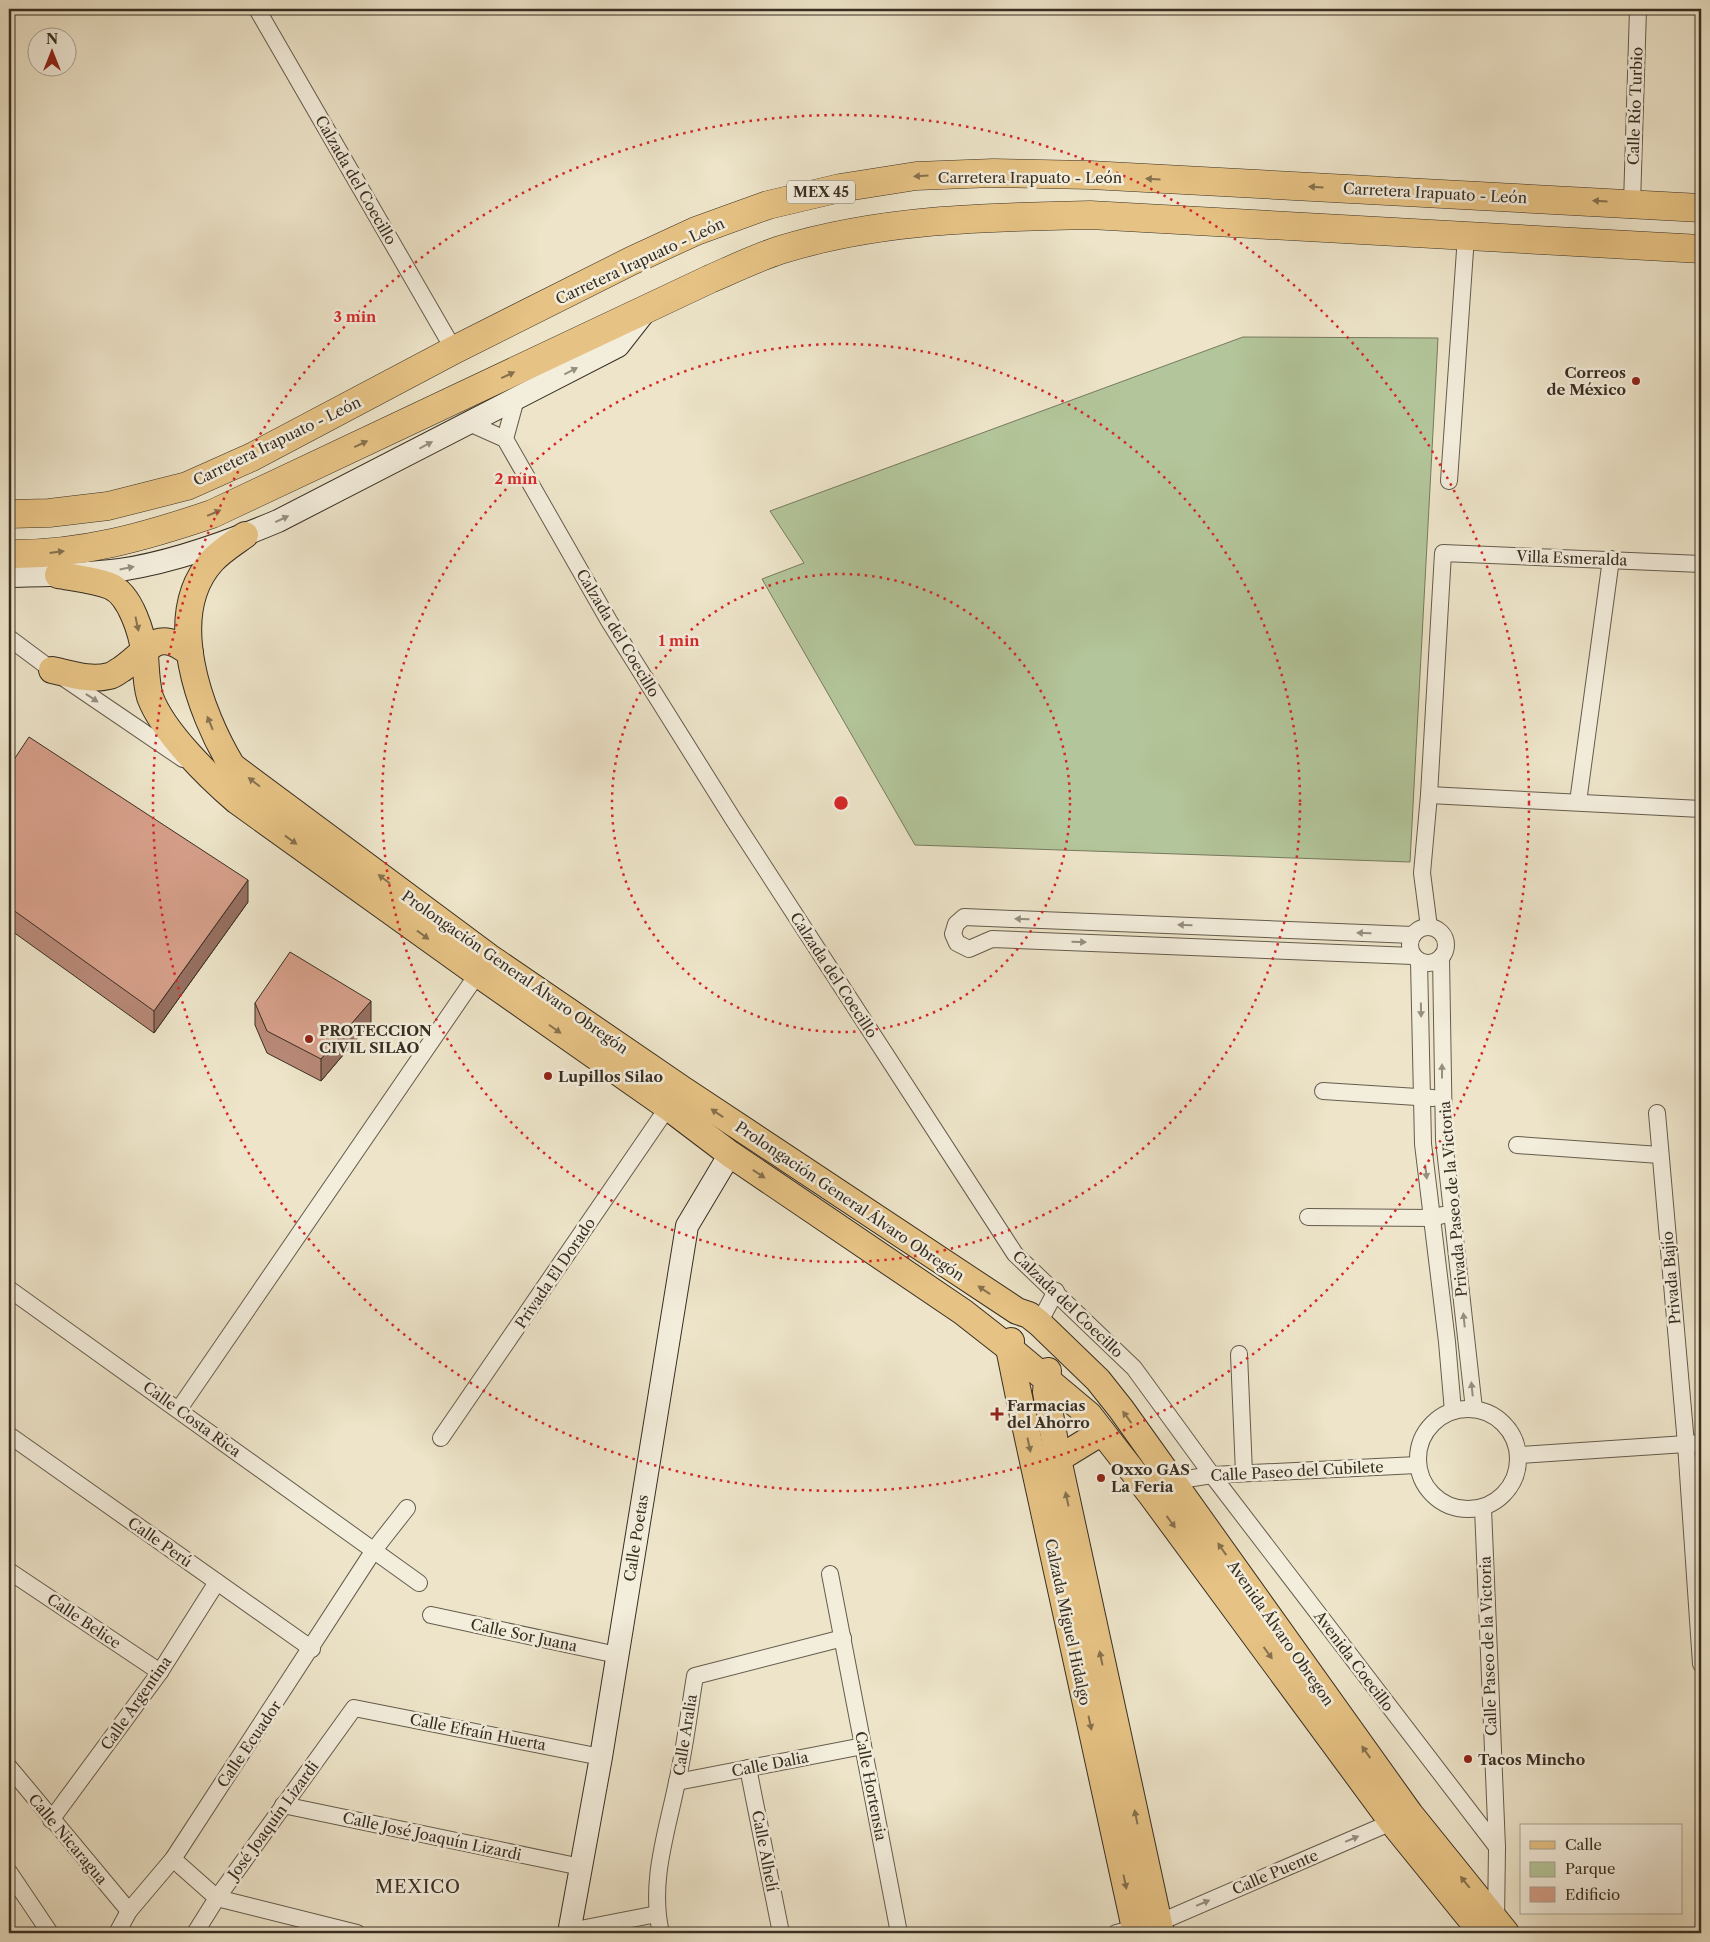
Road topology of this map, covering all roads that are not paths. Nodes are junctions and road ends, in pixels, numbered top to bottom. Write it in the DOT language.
graph roads {
  1 [pos="257,9"];
  2 [pos="1638,9"];
  3 [pos="1632,203"];
  4 [pos="1701,208"];
  5 [pos="1466,236"];
  6 [pos="1701,249"];
  7 [pos="647,309"];
  8 [pos="454,350"];
  9 [pos="516,399"];
  10 [pos="469,423"];
  11 [pos="505,439"];
  12 [pos="1450,481"];
  13 [pos="9,514"];
  14 [pos="245,535"];
  15 [pos="9,554"];
  16 [pos="1611,559"];
  17 [pos="1701,564"];
  18 [pos="58,575"];
  19 [pos="9,576"];
  20 [pos="9,638"];
  21 [pos="144,651"];
  22 [pos="190,654"];
  23 [pos="52,670"];
  24 [pos="204,772"];
  25 [pos="1429,795"];
  26 [pos="1578,802"];
  27 [pos="1701,809"];
  28 [pos="1212,926"];
  29 [pos="1429,928"];
  30 [pos="1413,935"];
  31 [pos="1211,948"];
  32 [pos="1441,957"];
  33 [pos="1416,958"];
  34 [pos="483,966"];
  35 [pos="1323,1091"];
  36 [pos="1423,1098"];
  37 [pos="1443,1098"];
  38 [pos="668,1107"];
  39 [pos="1657,1112"];
  40 [pos="1517,1145"];
  41 [pos="730,1154"];
  42 [pos="1660,1155"];
  43 [pos="1452,1213"];
  44 [pos="1308,1217"];
  45 [pos="1432,1218"];
  46 [pos="9,1289"];
  47 [pos="1056,1291"];
  48 [pos="1036,1324"];
  49 [pos="1009,1348"];
  50 [pos="1239,1354"];
  51 [pos="1047,1381"];
  52 [pos="179,1409"];
  53 [pos="1474,1409"];
  54 [pos="1453,1411"];
  55 [pos="1102,1432"];
  56 [pos="9,1435"];
  57 [pos="441,1438"];
  58 [pos="1694,1444"];
  59 [pos="1519,1455"];
  60 [pos="1058,1459"];
  61 [pos="1417,1465"];
  62 [pos="1244,1473"];
  63 [pos="1212,1475"];
  64 [pos="1174,1481"];
  65 [pos="1152,1496"];
  66 [pos="407,1508"];
  67 [pos="1483,1508"];
  68 [pos="374,1550"];
  69 [pos="9,1571"];
  70 [pos="830,1574"];
  71 [pos="217,1582"];
  72 [pos="419,1583"];
  73 [pos="431,1615"];
  74 [pos="843,1638"];
  75 [pos="312,1649"];
  76 [pos="618,1655"];
  77 [pos="1701,1664"];
  78 [pos="160,1672"];
  79 [pos="354,1708"];
  80 [pos="863,1746"];
  81 [pos="601,1757"];
  82 [pos="9,1767"];
  83 [pos="748,1768"];
  84 [pos="677,1782"];
  85 [pos="283,1805"];
  86 [pos="51,1820"];
  87 [pos="1392,1822"];
  88 [pos="1497,1847"];
  89 [pos="173,1859"];
  90 [pos="581,1867"];
  91 [pos="9,1872"];
  92 [pos="217,1898"];
  93 [pos="129,1911"];
  94 [pos="656,1914"];
  95 [pos="1141,1930"];
  96 [pos="1495,1930"];
  97 [pos="120,1932"];
  98 [pos="570,1932"];
  99 [pos="50,1933"];
  100 [pos="195,1933"];
  101 [pos="357,1933"];
  102 [pos="661,1933"];
  103 [pos="781,1933"];
  104 [pos="899,1933"];
  1 -- 8 [label="street, Calzada del Coecillo"];
  2 -- 3 [label="street, Calle Río Turbio"];
  3 -- 4 [label="highway, Carretera Irapuato - León / MEX 45"];
  3 -- 8 [label="highway, Carretera Irapuato - León / MEX 45, one-way"];
  5 -- 6 [label="highway"];
  5 -- 7 [label="highway"];
  5 -- 12 [label="street"];
  9 -- 7 [label="street, one-way"];
  15 -- 7 [label="highway, one-way"];
  8 -- 13 [label="highway, Carretera Irapuato - León / MEX 45"];
  9 -- 10 [label="street"];
  9 -- 11 [label="street"];
  10 -- 11 [label="street"];
  14 -- 10 [label="street, one-way"];
  11 -- 47 [label="street, Calzada del Coecillo"];
  18 -- 14 [label="street, one-way"];
  14 -- 22 [label="main road"];
  16 -- 17 [label="street, Villa Esmeralda"];
  16 -- 25 [label="street, Villa Esmeralda"];
  16 -- 26 [label="street"];
  18 -- 19 [label="street"];
  18 -- 21 [label="main road, Prolongación General Álvaro Obregón, one-way"];
  20 -- 23 [label="street"];
  21 -- 22 [label="main road"];
  21 -- 23 [label="main road"];
  21 -- 24 [label="main road, Prolongación General Álvaro Obregón"];
  34 -- 22 [label="main road, Prolongación General Álvaro Obregón, one-way"];
  23 -- 24 [label="street, one-way"];
  24 -- 34 [label="main road, Prolongación General Álvaro Obregón, one-way"];
  25 -- 26 [label="street"];
  25 -- 29 [label="street"];
  26 -- 27 [label="street"];
  30 -- 28 [label="street, one-way"];
  28 -- 31 [label="street"];
  28 -- 31 [label="street, one-way"];
  29 -- 30 [label="street"];
  29 -- 32 [label="street"];
  30 -- 33 [label="street"];
  31 -- 33 [label="street"];
  32 -- 33 [label="street"];
  37 -- 32 [label="street, Privada Paseo de la Victoria, one-way"];
  33 -- 36 [label="street, Privada Paseo de la Victoria, one-way"];
  34 -- 38 [label="main road, Prolongación General Álvaro Obregón, one-way"];
  48 -- 34 [label="main road, Prolongación General Álvaro Obregón, one-way"];
  34 -- 52 [label="street"];
  35 -- 36 [label="street"];
  36 -- 37 [label="street"];
  36 -- 45 [label="street, Privada Paseo de la Victoria, one-way"];
  37 -- 43 [label="street, Privada Paseo de la Victoria"];
  38 -- 41 [label="main road, Prolongación General Álvaro Obregón"];
  38 -- 57 [label="street, Privada El Dorado"];
  39 -- 42 [label="street, Privada Bajío"];
  40 -- 42 [label="street"];
  41 -- 49 [label="main road, Prolongación General Álvaro Obregón, one-way"];
  41 -- 76 [label="street, Calle Poetas"];
  42 -- 58 [label="street, Privada Bajío"];
  43 -- 45 [label="street"];
  53 -- 43 [label="street, Privada Paseo de la Victoria, one-way"];
  44 -- 45 [label="street"];
  45 -- 54 [label="street, Privada Paseo de la Victoria"];
  46 -- 52 [label="street, Calle Costa Rica"];
  47 -- 48 [label="street"];
  47 -- 63 [label="street, Calzada del Coecillo"];
  48 -- 49 [label="main road, Calzada Miguel Hidalgo"];
  48 -- 51 [label="main road, Calzada Miguel Hidalgo"];
  64 -- 48 [label="main road, Avenida Álvaro Obregon, one-way"];
  49 -- 51 [label="main road, Prolongación General Álvaro Obregón"];
  49 -- 95 [label="main road, Calzada Miguel Hidalgo, one-way"];
  50 -- 62 [label="street"];
  51 -- 55 [label="main road, Avenida Álvaro Obregon"];
  51 -- 60 [label="main road, Calzada Miguel Hidalgo"];
  52 -- 68 [label="street, Calle Costa Rica"];
  53 -- 54 [label="street"];
  53 -- 59 [label="street"];
  54 -- 61 [label="street"];
  55 -- 60 [label="main road"];
  55 -- 65 [label="main road, Avenida Álvaro Obregon"];
  56 -- 71 [label="street, Calle Perú"];
  58 -- 59 [label="street"];
  58 -- 77 [label="street, Privada Bajío"];
  59 -- 67 [label="street"];
  95 -- 60 [label="main road, Calzada Miguel Hidalgo, one-way"];
  61 -- 62 [label="street, Calle Paseo del Cubilete"];
  61 -- 67 [label="street"];
  62 -- 63 [label="street, Calle Paseo del Cubilete"];
  63 -- 64 [label="street, Calle Paseo del Cubilete"];
  63 -- 88 [label="street, Avenida Coecillo"];
  64 -- 65 [label="street, Calle Paseo del Cubilete"];
  96 -- 64 [label="main road, Avenida Álvaro Obregon, one-way"];
  65 -- 87 [label="main road, Avenida Álvaro Obregon, one-way"];
  66 -- 68 [label="street, Calle Ecuador"];
  67 -- 88 [label="street, Calle Paseo de la Victoria"];
  68 -- 72 [label="street, Calle Costa Rica"];
  68 -- 75 [label="street, Calle Ecuador"];
  69 -- 78 [label="street, Calle Belice"];
  70 -- 74 [label="street, Calle Hortensia"];
  71 -- 75 [label="street, Calle Perú"];
  71 -- 78 [label="street, Calle Argentina"];
  73 -- 76 [label="street, Calle Sor Juana"];
  74 -- 80 [label="street, Calle Hortensia"];
  74 -- 84 [label="street, Calle Aralia"];
  75 -- 89 [label="street, Calle Ecuador"];
  76 -- 81 [label="street, Calle Poetas"];
  78 -- 86 [label="street, Calle Argentina"];
  79 -- 81 [label="street, Calle Efraín Huerta"];
  79 -- 85 [label="street, José Joaquín Lizardi"];
  80 -- 83 [label="street, Calle Dalia"];
  80 -- 104 [label="street, Calle Hortensia"];
  81 -- 90 [label="street, Calle Poetas"];
  82 -- 86 [label="street, Calle Nicaragua"];
  83 -- 84 [label="street, Calle Dalia"];
  83 -- 103 [label="street, Calle Alhelí"];
  84 -- 94 [label="street, Calle Aralia"];
  85 -- 90 [label="street, Calle José Joaquín Lizardi"];
  85 -- 92 [label="street, José Joaquín Lizardi"];
  86 -- 93 [label="street, Calle Nicaragua"];
  95 -- 87 [label="street, Calle Puente, one-way"];
  87 -- 96 [label="main road, Avenida Álvaro Obregon"];
  88 -- 96 [label="street, Calle Paseo de la Victoria"];
  89 -- 92 [label="street"];
  89 -- 93 [label="street, Calle Ecuador"];
  90 -- 98 [label="street, Calle Poetas"];
  91 -- 99 [label="street"];
  92 -- 100 [label="street, José Joaquín Lizardi"];
  92 -- 101 [label="street"];
  93 -- 97 [label="street, Calle Ecuador"];
  94 -- 98 [label="street"];
  94 -- 102 [label="street, Calle Aralia"];
}
